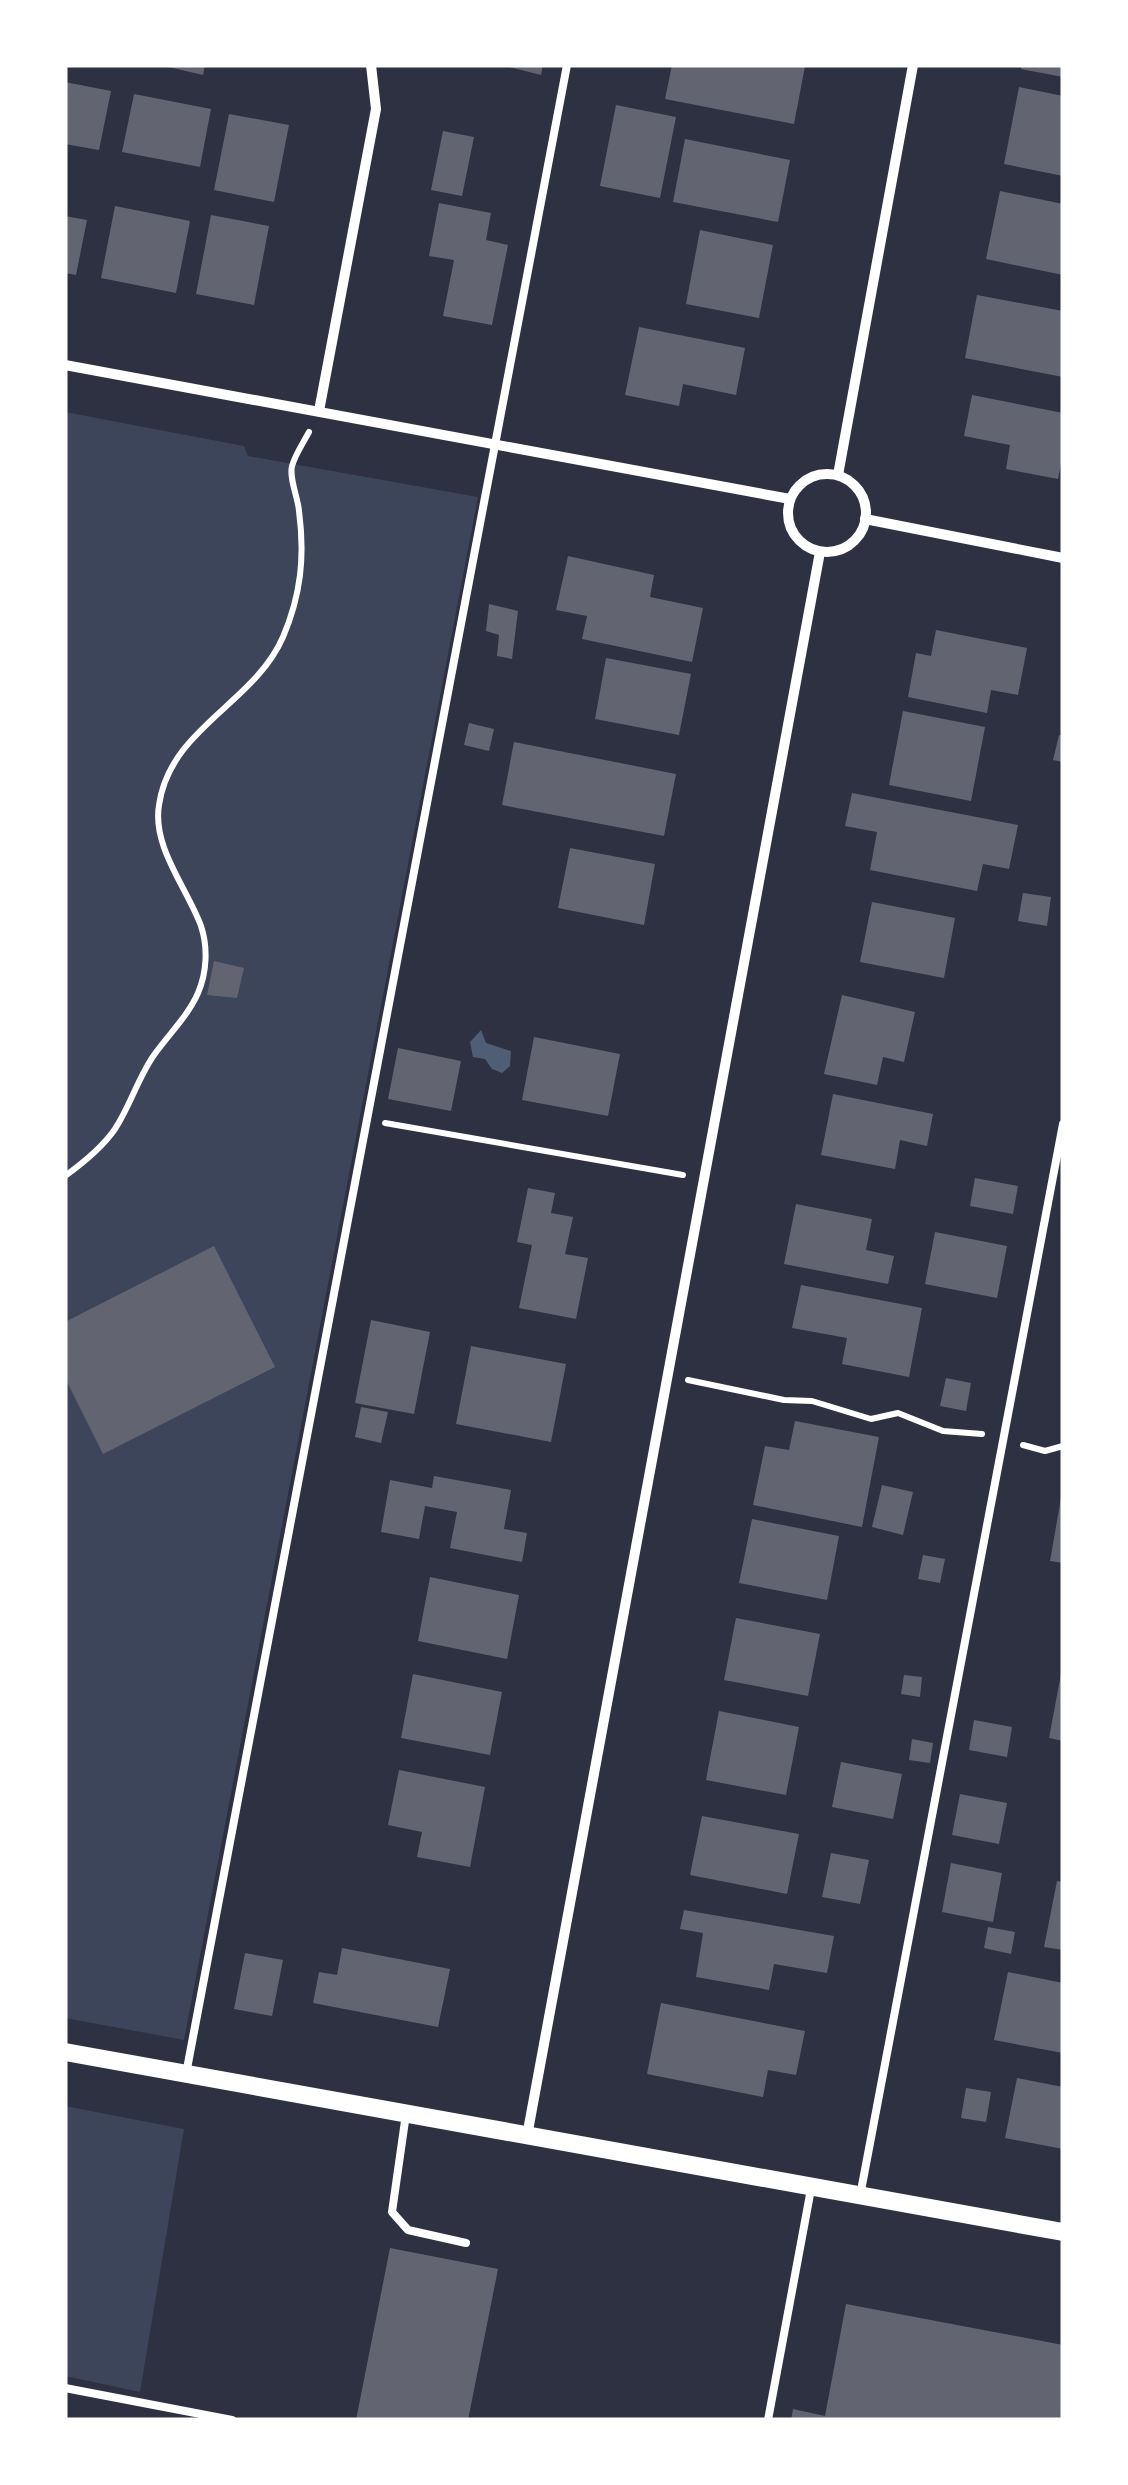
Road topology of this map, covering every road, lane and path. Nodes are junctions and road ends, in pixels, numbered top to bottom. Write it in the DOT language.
graph roads {
  1 [pos="372,65"];
  2 [pos="567,65"];
  3 [pos="913,65"];
  4 [pos="65,366"];
  5 [pos="319,411"];
  6 [pos="495,444"];
  7 [pos="838,475"];
  8 [pos="790,499"];
  9 [pos="865,518"];
  10 [pos="820,552"];
  11 [pos="1063,558"];
  12 [pos="367,1120"];
  13 [pos="1063,1124"];
  14 [pos="65,1176"];
  15 [pos="704,1179"];
  16 [pos="668,1376"];
  17 [pos="1004,1440"];
  18 [pos="1063,1446"];
  19 [pos="65,2052"];
  20 [pos="186,2074"];
  21 [pos="406,2114"];
  22 [pos="527,2136"];
  23 [pos="812,2186"];
  24 [pos="860,2196"];
  25 [pos="1063,2232"];
  26 [pos="466,2243"];
  27 [pos="65,2388"];
  28 [pos="232,2420"];
  29 [pos="768,2420"];
  1 -- 5 [label="street"];
  2 -- 6 [label="lane"];
  3 -- 7 [label="street"];
  4 -- 5 [label="street"];
  5 -- 6 [label="street"];
  5 -- 14 [label="path"];
  6 -- 8 [label="street"];
  6 -- 12 [label="lane"];
  7 -- 8 [label="street"];
  7 -- 9 [label="street"];
  8 -- 10 [label="street"];
  9 -- 10 [label="street"];
  9 -- 11 [label="street"];
  10 -- 15 [label="street"];
  12 -- 15 [label="path"];
  12 -- 20 [label="lane"];
  13 -- 17 [label="lane"];
  15 -- 16 [label="street"];
  16 -- 17 [label="path"];
  16 -- 22 [label="street"];
  17 -- 18 [label="path"];
  17 -- 24 [label="lane"];
  19 -- 20 [label="street"];
  20 -- 21 [label="street"];
  21 -- 22 [label="street"];
  21 -- 26 [label="lane"];
  22 -- 23 [label="street"];
  23 -- 24 [label="street"];
  23 -- 29 [label="lane"];
  24 -- 25 [label="street"];
  27 -- 28 [label="lane"];
}
